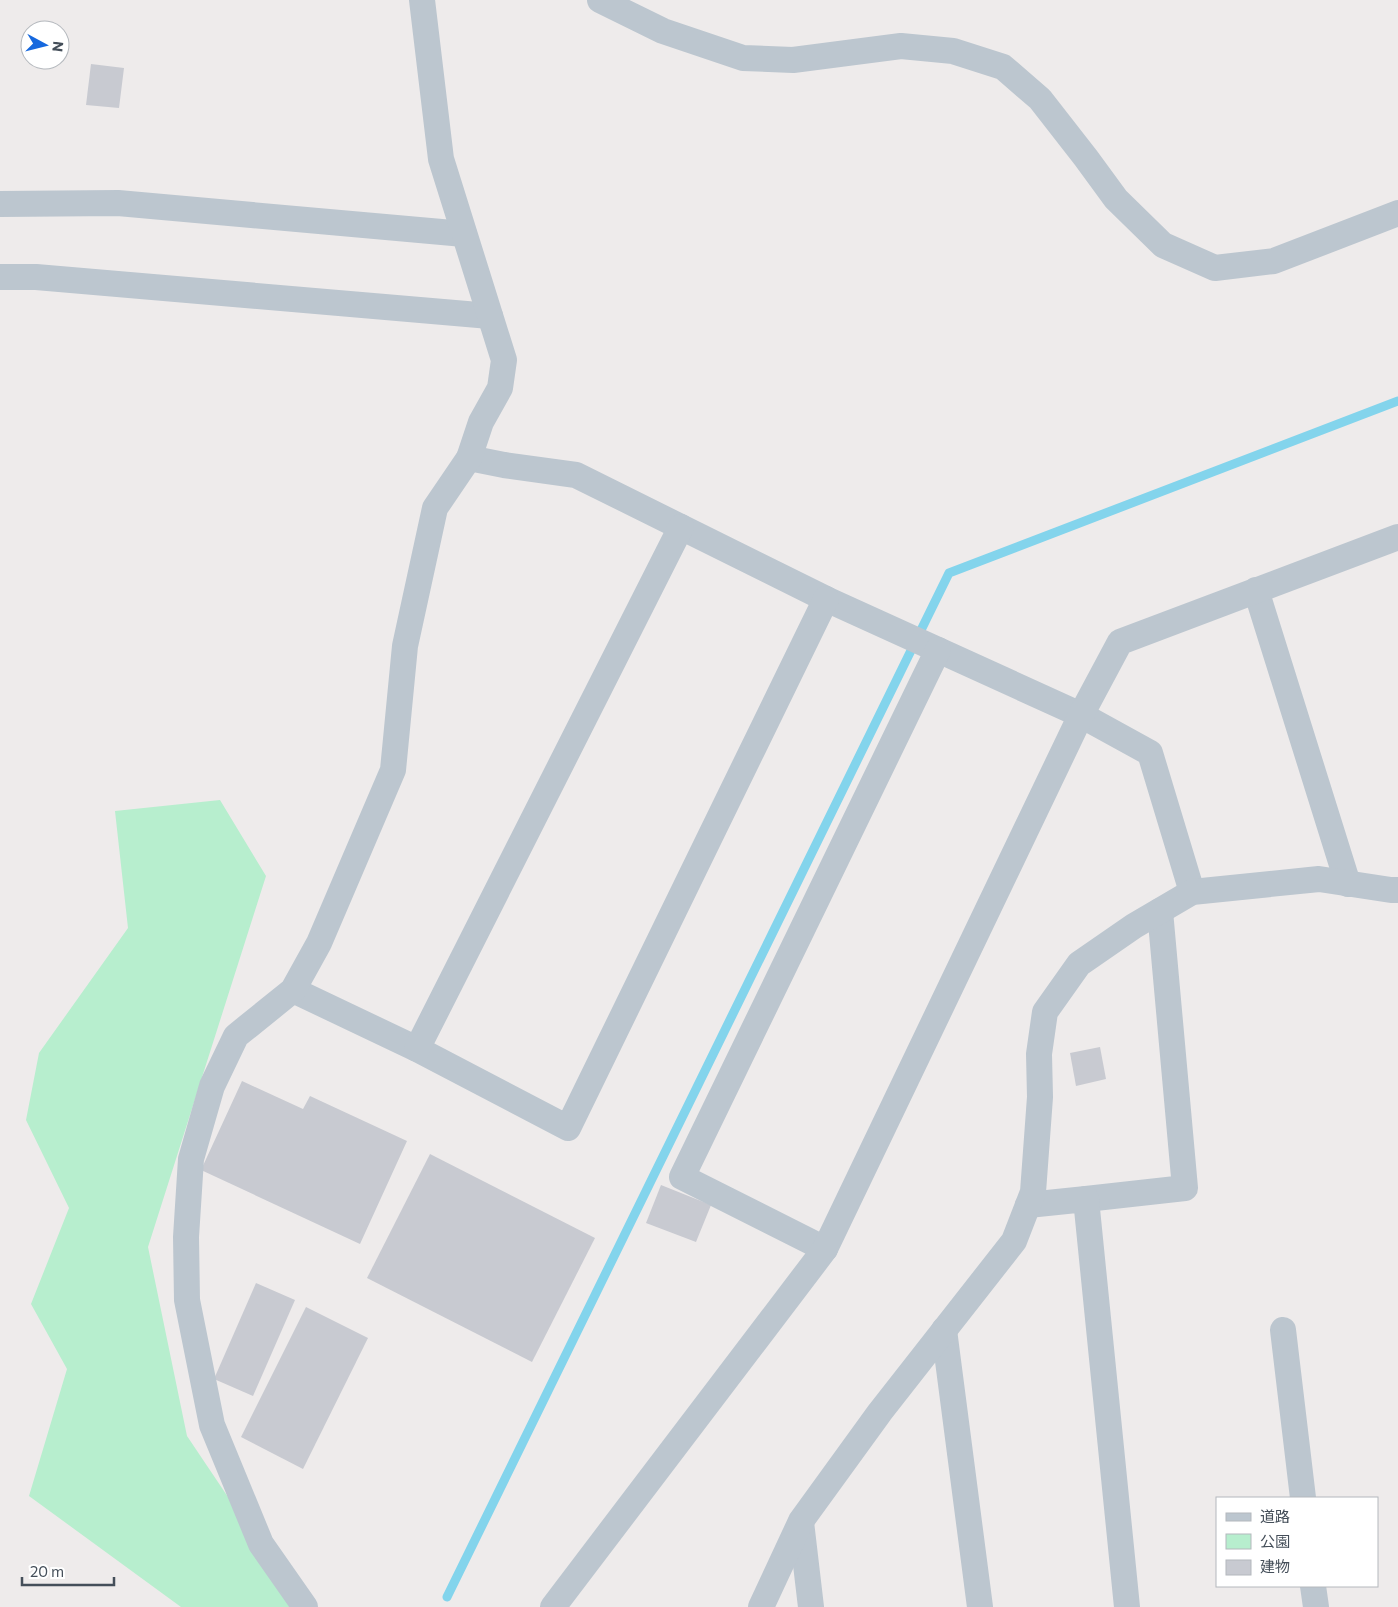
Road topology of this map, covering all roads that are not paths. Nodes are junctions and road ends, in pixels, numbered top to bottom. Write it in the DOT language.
graph roads {
  1 [pos="422,0"];
  2 [pos="600,0"];
  3 [pos="0,204"];
  4 [pos="1398,213"];
  5 [pos="464,234"];
  6 [pos="0,277"];
  7 [pos="490,316"];
  8 [pos="469,458"];
  9 [pos="681,527"];
  10 [pos="1398,537"];
  11 [pos="1256,590"];
  12 [pos="826,599"];
  13 [pos="938,650"];
  14 [pos="1081,715"];
  15 [pos="1348,884"];
  16 [pos="1398,890"];
  17 [pos="1192,892"];
  18 [pos="1160,911"];
  19 [pos="292,990"];
  20 [pos="417,1049"];
  21 [pos="1086,1199"];
  22 [pos="1028,1205"];
  23 [pos="824,1249"];
  24 [pos="944,1330"];
  25 [pos="1283,1330"];
  26 [pos="1303,1497"];
  27 [pos="801,1522"];
  28 [pos="1313,1587"];
  29 [pos="305,1607"];
  30 [pos="553,1607"];
  31 [pos="761,1607"];
  32 [pos="811,1607"];
  33 [pos="980,1607"];
  34 [pos="1127,1607"];
  35 [pos="1316,1607"];
  1 -- 5 [label="street"];
  2 -- 4 [label="street"];
  3 -- 5 [label="street"];
  5 -- 7 [label="street"];
  6 -- 7 [label="street"];
  7 -- 8 [label="street"];
  8 -- 9 [label="street"];
  8 -- 19 [label="street"];
  9 -- 12 [label="street"];
  9 -- 20 [label="street"];
  10 -- 11 [label="street"];
  11 -- 14 [label="street"];
  11 -- 15 [label="street"];
  12 -- 13 [label="street"];
  12 -- 20 [label="street"];
  13 -- 14 [label="street"];
  13 -- 23 [label="street"];
  14 -- 17 [label="street"];
  14 -- 23 [label="street"];
  15 -- 16 [label="street"];
  15 -- 17 [label="street"];
  17 -- 18 [label="street"];
  18 -- 21 [label="street"];
  18 -- 22 [label="street"];
  19 -- 20 [label="street"];
  19 -- 29 [label="street"];
  21 -- 22 [label="street"];
  21 -- 34 [label="street"];
  22 -- 24 [label="street"];
  23 -- 30 [label="street"];
  24 -- 27 [label="street"];
  24 -- 33 [label="street"];
  25 -- 26 [label="street"];
  27 -- 31 [label="street"];
  27 -- 32 [label="street"];
  28 -- 35 [label="street"];
}
